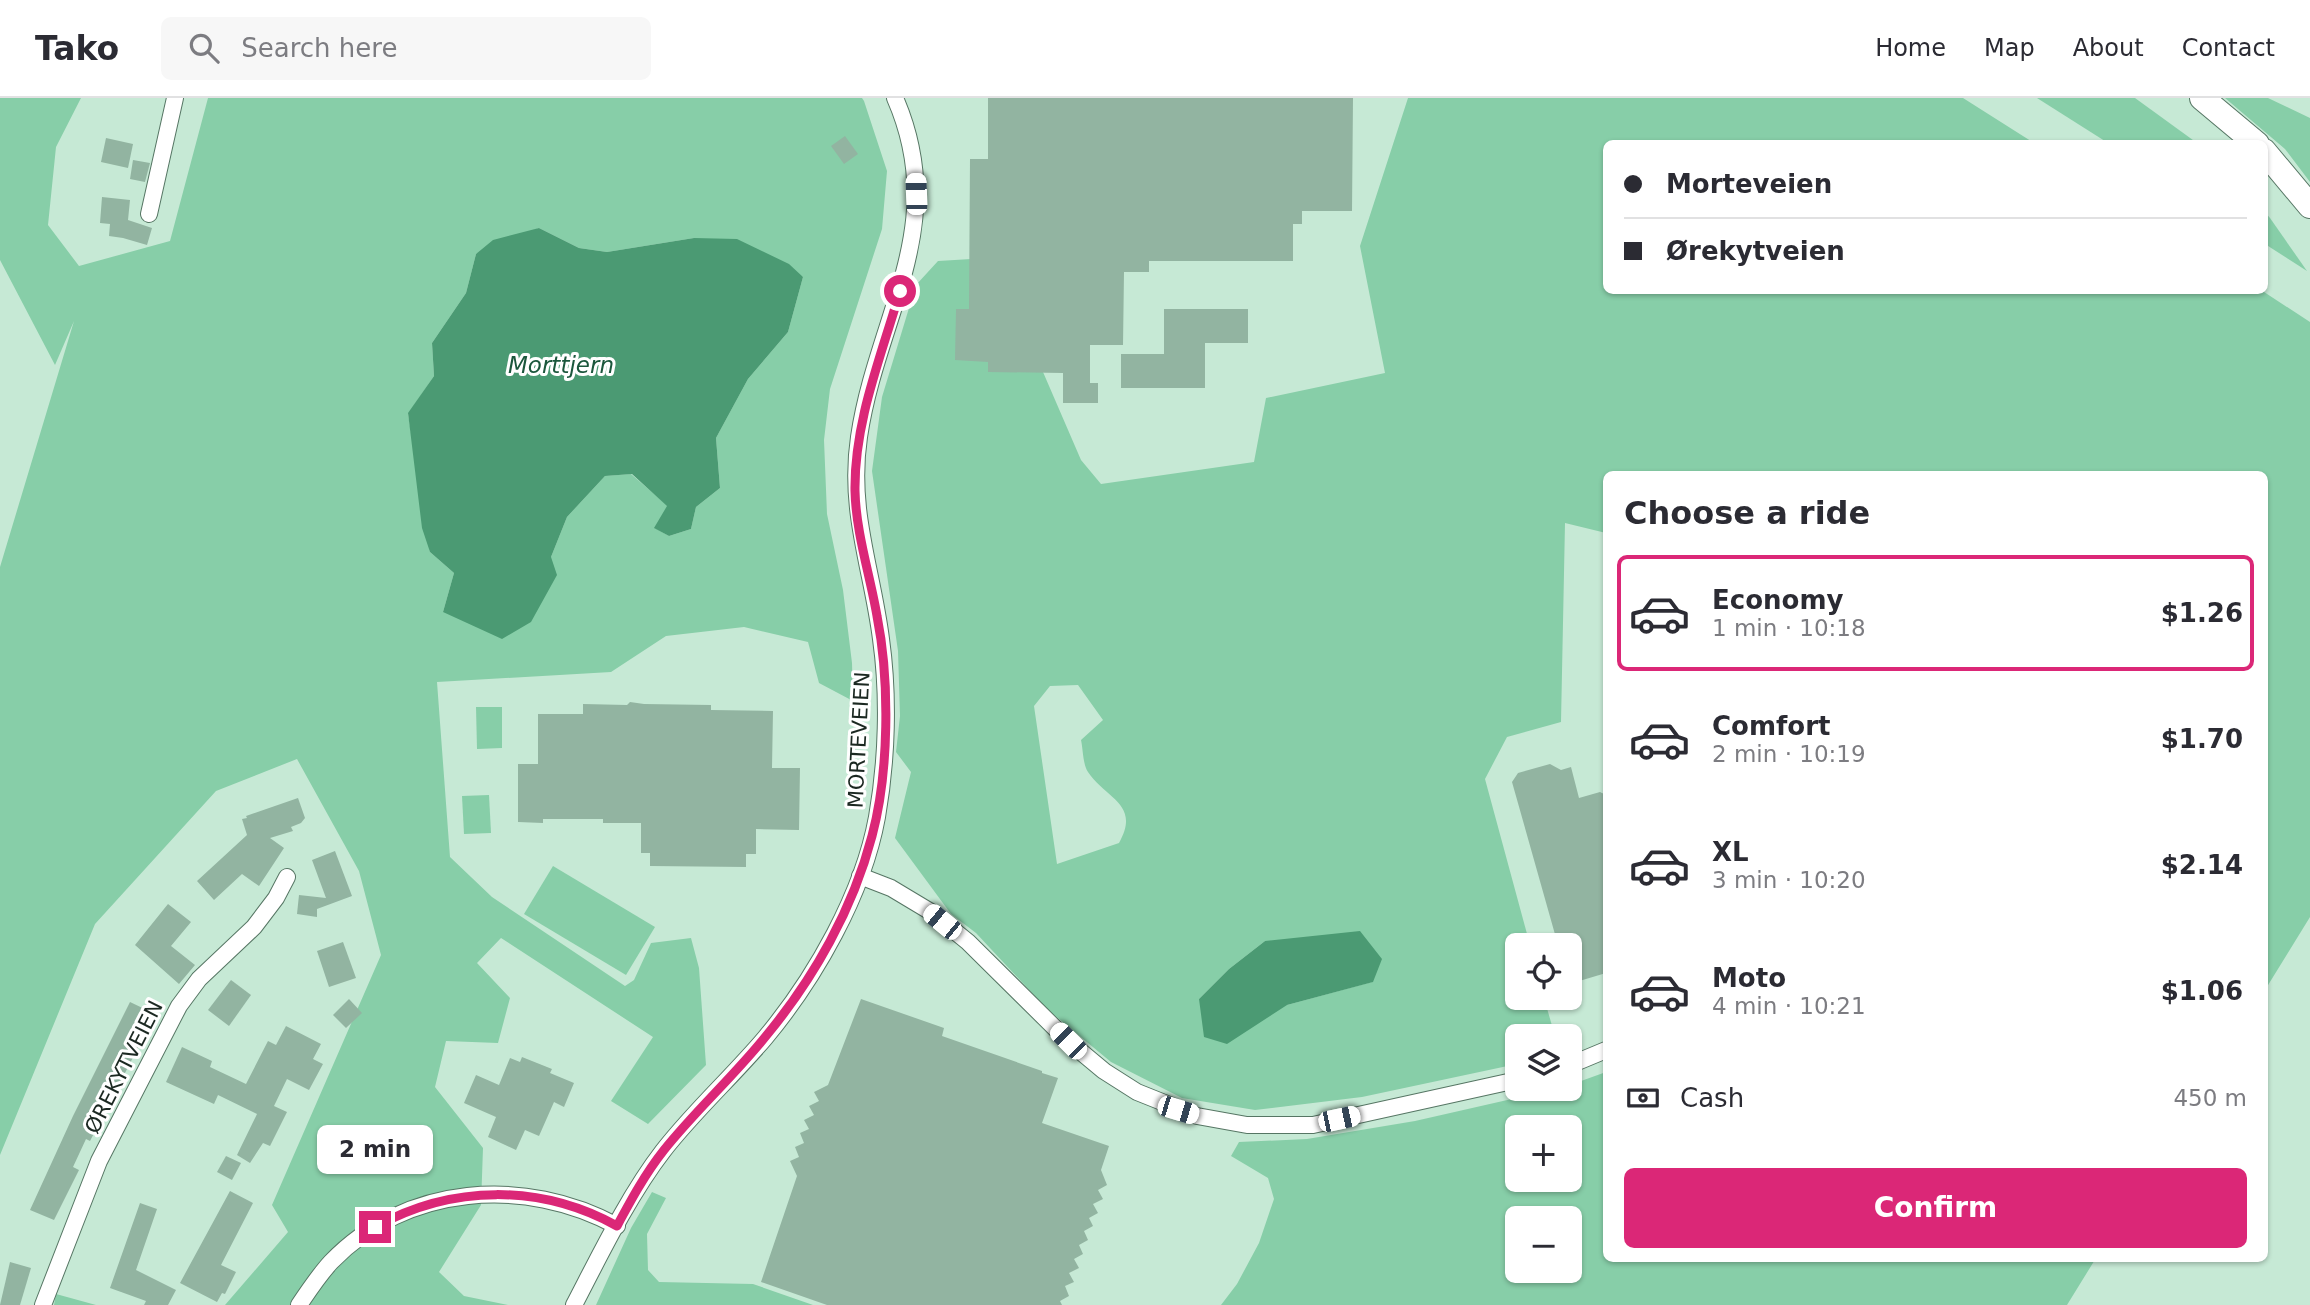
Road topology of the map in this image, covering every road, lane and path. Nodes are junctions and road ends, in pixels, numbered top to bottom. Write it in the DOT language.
graph roads {
  1 [pos="176,98"];
  2 [pos="895,98"];
  3 [pos="2202,98"];
  4 [pos="2252,140"];
  5 [pos="2268,156"];
  6 [pos="2310,206"];
  7 [pos="149,214"];
  8 [pos="860,876"];
  9 [pos="287,877"];
  10 [pos="1603,1052"];
  11 [pos="1582,1061"];
  12 [pos="1505,1083"];
  13 [pos="617,1226"];
  14 [pos="43,1305"];
  15 [pos="299,1305"];
  16 [pos="574,1305"];
  1 -- 7 [label="street"];
  2 -- 8 [label="street, MORTEVEIEN"];
  3 -- 4 [label="main road"];
  5 -- 6 [label="main road"];
  8 -- 12 [label="street"];
  8 -- 13 [label="street, MORTEVEIEN"];
  9 -- 14 [label="street, ØREKYTVEIEN"];
  10 -- 11 [label="street"];
  13 -- 15 [label="street"];
  13 -- 16 [label="street, MORTEVEIEN"];
}
